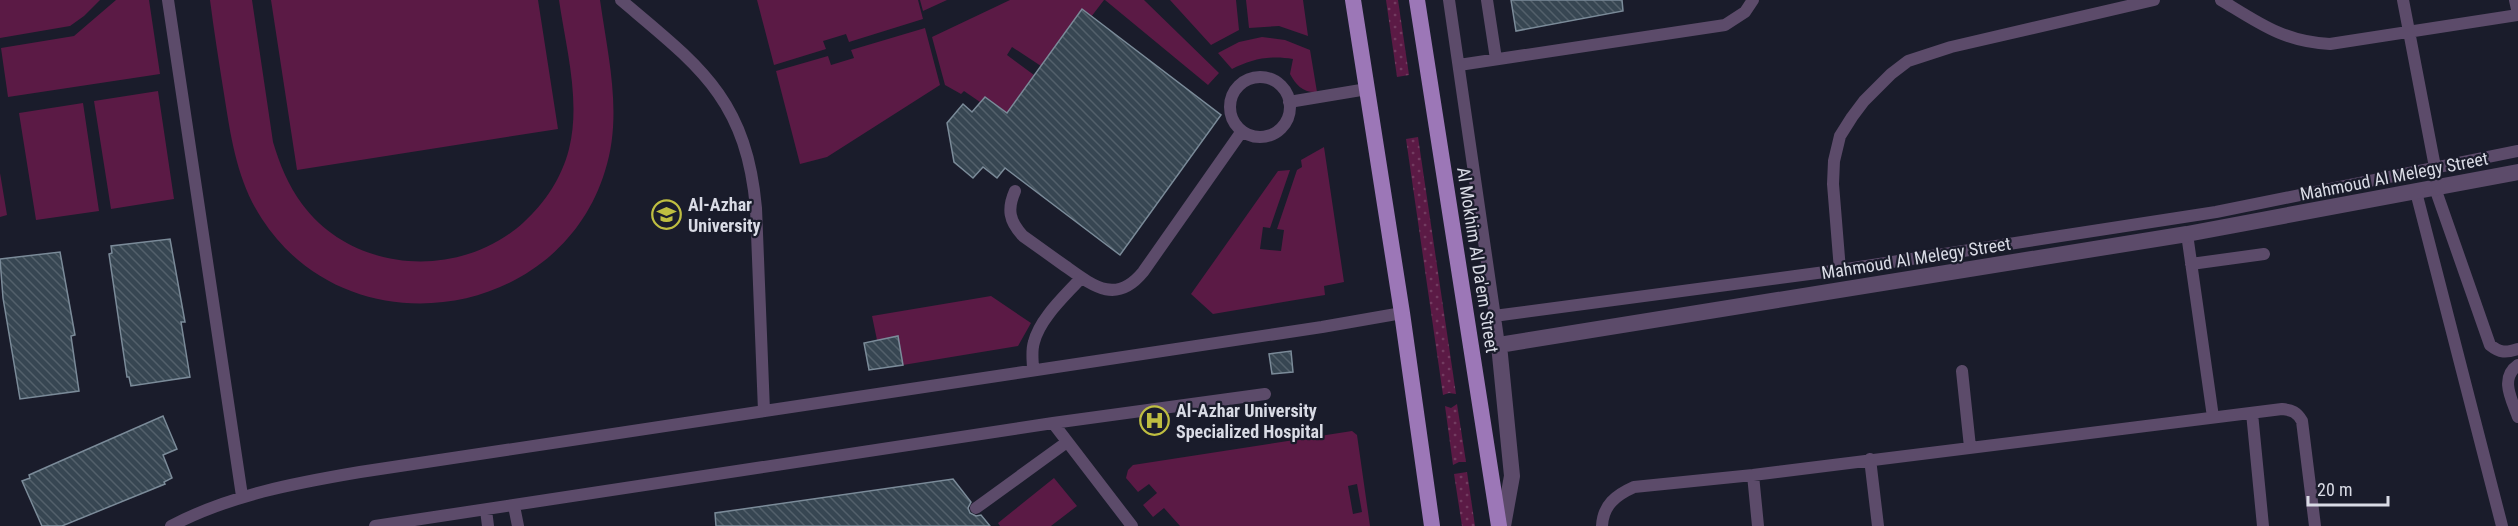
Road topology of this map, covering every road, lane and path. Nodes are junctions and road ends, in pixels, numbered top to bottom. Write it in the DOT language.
graph roads {
  1 [pos="168,0"];
  2 [pos="621,0"];
  3 [pos="1353,0"];
  4 [pos="1417,0"];
  5 [pos="1449,0"];
  6 [pos="1487,0"];
  7 [pos="1753,0"];
  8 [pos="2154,0"];
  9 [pos="2221,0"];
  10 [pos="2403,0"];
  11 [pos="2515,0"];
  12 [pos="2518,14"];
  13 [pos="2409,32"];
  14 [pos="1496,59"];
  15 [pos="1459,65"];
  16 [pos="1367,89"];
  17 [pos="1290,102"];
  18 [pos="1242,131"];
  19 [pos="2518,152"];
  20 [pos="2435,167"];
  21 [pos="2518,172"];
  22 [pos="2435,188"];
  23 [pos="1016,191"];
  24 [pos="2416,192"];
  25 [pos="2187,234"];
  26 [pos="2264,254"];
  27 [pos="2191,264"];
  28 [pos="1840,270"];
  29 [pos="1081,278"];
  30 [pos="1402,313"];
  31 [pos="1494,316"];
  32 [pos="1498,345"];
  33 [pos="2518,349"];
  34 [pos="2518,365"];
  35 [pos="1033,370"];
  36 [pos="1962,371"];
  37 [pos="1265,394"];
  38 [pos="764,411"];
  39 [pos="2252,413"];
  40 [pos="2213,417"];
  41 [pos="2518,417"];
  42 [pos="1053,423"];
  43 [pos="1067,442"];
  44 [pos="1970,447"];
  45 [pos="1870,459"];
  46 [pos="1753,475"];
  47 [pos="242,496"];
  48 [pos="514,506"];
  49 [pos="976,508"];
  50 [pos="486,510"];
  51 [pos="458,520"];
  52 [pos="171,526"];
  53 [pos="375,526"];
  54 [pos="488,526"];
  55 [pos="518,526"];
  56 [pos="1132,526"];
  57 [pos="1432,526"];
  58 [pos="1501,526"];
  59 [pos="1602,526"];
  60 [pos="1758,526"];
  61 [pos="1878,526"];
  62 [pos="2263,526"];
  63 [pos="2315,526"];
  64 [pos="2502,526"];
  1 -- 47 [label="lane"];
  2 -- 38 [label="lane"];
  3 -- 16 [label="main road"];
  4 -- 58 [label="main road, Al Mokhim Al Da'em Street"];
  5 -- 15 [label="lane"];
  6 -- 14 [label="lane"];
  7 -- 14 [label="lane"];
  8 -- 28 [label="lane"];
  9 -- 13 [label="lane"];
  10 -- 13 [label="lane"];
  11 -- 12 [label="lane"];
  12 -- 13 [label="lane"];
  13 -- 20 [label="lane"];
  14 -- 15 [label="lane"];
  15 -- 31 [label="lane"];
  16 -- 17 [label="lane"];
  16 -- 30 [label="main road"];
  17 -- 18 [label="lane"];
  17 -- 18 [label="lane"];
  18 -- 29 [label="lane"];
  19 -- 20 [label="lane"];
  20 -- 28 [label="lane"];
  21 -- 22 [label="street, Mahmoud Al Melegy Street"];
  22 -- 24 [label="street, Mahmoud Al Melegy Street"];
  22 -- 33 [label="lane"];
  23 -- 29 [label="lane"];
  24 -- 25 [label="street, Mahmoud Al Melegy Street"];
  24 -- 64 [label="lane"];
  25 -- 27 [label="lane"];
  25 -- 32 [label="street, Mahmoud Al Melegy Street"];
  26 -- 27 [label="lane"];
  27 -- 40 [label="lane"];
  28 -- 31 [label="lane"];
  29 -- 35 [label="lane"];
  30 -- 35 [label="lane"];
  30 -- 57 [label="main road"];
  31 -- 32 [label="lane"];
  32 -- 58 [label="street"];
  34 -- 41 [label="lane"];
  35 -- 38 [label="lane"];
  36 -- 44 [label="lane"];
  37 -- 42 [label="lane"];
  38 -- 47 [label="lane"];
  39 -- 40 [label="lane"];
  39 -- 62 [label="lane"];
  39 -- 63 [label="lane"];
  40 -- 44 [label="lane"];
  42 -- 43 [label="lane"];
  42 -- 48 [label="lane"];
  43 -- 49 [label="lane"];
  43 -- 56 [label="lane"];
  44 -- 45 [label="lane"];
  45 -- 46 [label="lane"];
  45 -- 61 [label="lane"];
  46 -- 59 [label="lane"];
  46 -- 60 [label="lane"];
  47 -- 52 [label="lane"];
  48 -- 50 [label="lane"];
  48 -- 55 [label="lane"];
  50 -- 51 [label="lane"];
  50 -- 54 [label="lane"];
  51 -- 53 [label="lane"];
}
